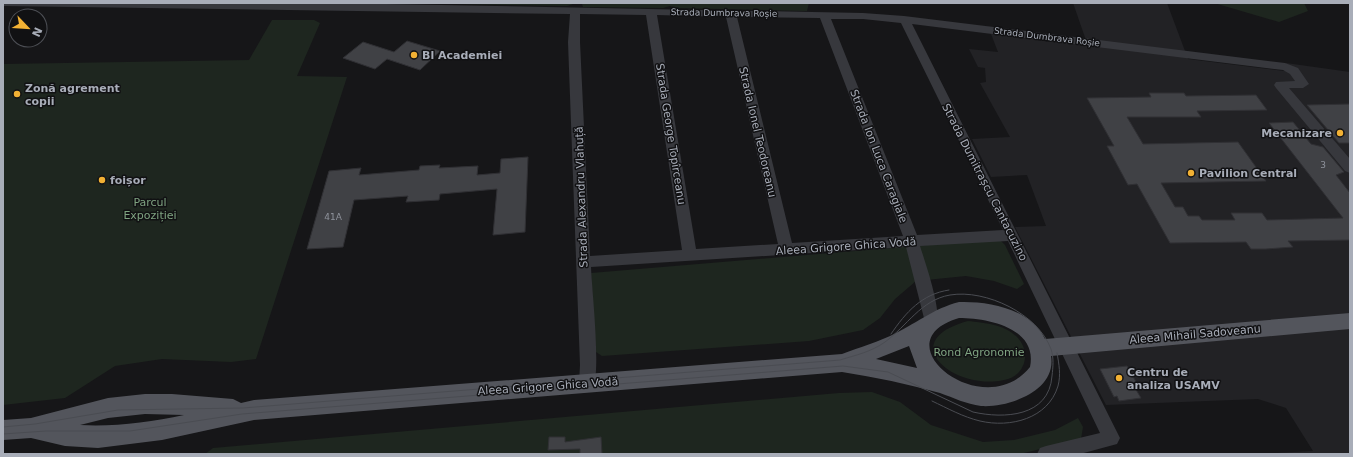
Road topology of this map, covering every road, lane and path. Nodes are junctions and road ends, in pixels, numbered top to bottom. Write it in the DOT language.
graph roads {
  1 [pos="3,3"];
  2 [pos="575,10"];
  3 [pos="652,12"];
  4 [pos="731,14"];
  5 [pos="824,15"];
  6 [pos="904,19"];
  7 [pos="1350,168"];
  8 [pos="1012,235"];
  9 [pos="912,242"];
  10 [pos="786,250"];
  11 [pos="690,256"];
  12 [pos="584,262"];
  13 [pos="1350,321"];
  14 [pos="927,324"];
  15 [pos="1065,345"];
  16 [pos="1040,348"];
  17 [pos="842,363"];
  18 [pos="587,383"];
  19 [pos="949,386"];
  20 [pos="254,410"];
  21 [pos="31,428"];
  22 [pos="3,430"];
  23 [pos="1046,454"];
  1 -- 2 [label="street, Strada Dumbrava Roșie"];
  2 -- 3 [label="street, Strada Dumbrava Roșie"];
  2 -- 12 [label="street, Strada Alexandru Vlahuță"];
  3 -- 4 [label="street, Strada Dumbrava Roșie"];
  3 -- 11 [label="street, Strada George Topîrceanu"];
  4 -- 5 [label="street, Strada Dumbrava Roșie"];
  4 -- 10 [label="street, Strada Ionel Teodoreanu"];
  5 -- 6 [label="street, Strada Dumbrava Roșie"];
  5 -- 9 [label="street, Strada Ion Luca Caragiale"];
  6 -- 7 [label="street, Strada Dumbrava Roșie"];
  6 -- 8 [label="street, Strada Dumitrașcu Cantacuzino"];
  8 -- 9 [label="street, Aleea Grigore Ghica Vodă"];
  8 -- 15 [label="street, Strada Dumitrașcu Cantacuzino"];
  9 -- 10 [label="street, Aleea Grigore Ghica Vodă"];
  9 -- 14 [label="street, Strada Ion Luca Caragiale"];
  10 -- 11 [label="street, Aleea Grigore Ghica Vodă"];
  11 -- 12 [label="street, Aleea Grigore Ghica Vodă"];
  12 -- 18 [label="street, Strada Alexandru Vlahuță"];
  13 -- 15 [label="main road, Aleea Mihail Sadoveanu"];
  14 -- 16 [label="main road"];
  14 -- 17 [label="main road, Aleea Grigore Ghica Vodă"];
  14 -- 19 [label="main road"];
  15 -- 16 [label="main road, Aleea Mihail Sadoveanu"];
  15 -- 23 [label="street, Strada Dumitrașcu Cantacuzino"];
  16 -- 19 [label="main road"];
  17 -- 18 [label="main road, Aleea Grigore Ghica Vodă"];
  17 -- 19 [label="main road, Aleea Grigore Ghica Vodă"];
  18 -- 20 [label="main road, Aleea Grigore Ghica Vodă"];
  20 -- 21 [label="main road, Aleea Grigore Ghica Vodă"];
  20 -- 21 [label="main road, Aleea Grigore Ghica Vodă"];
  21 -- 22 [label="main road, Aleea Grigore Ghica Vodă"];
}
